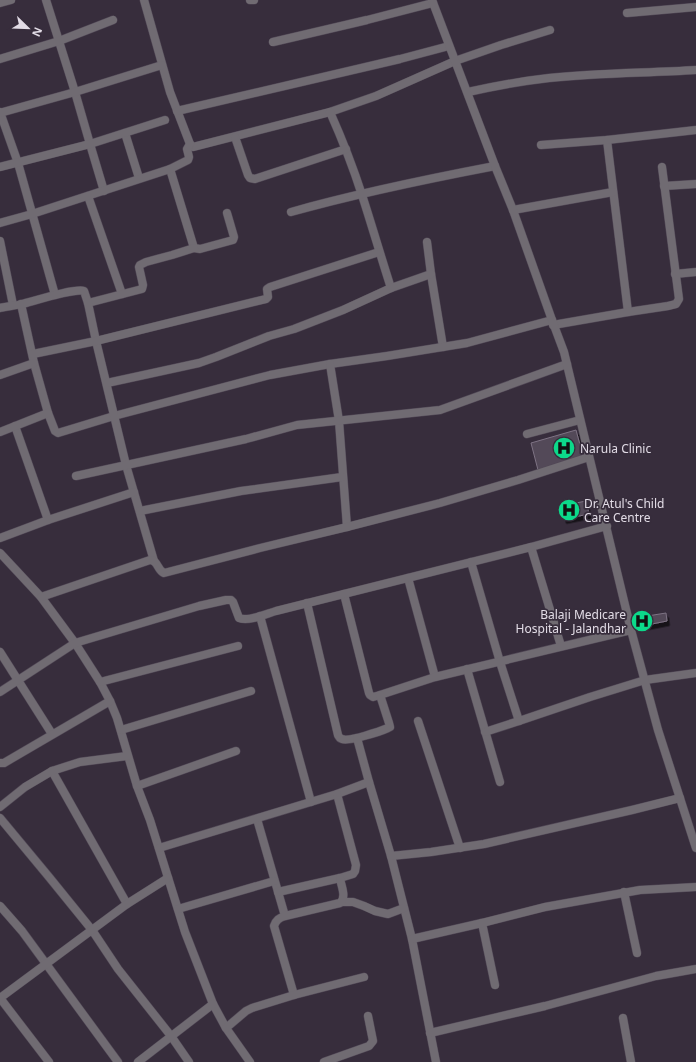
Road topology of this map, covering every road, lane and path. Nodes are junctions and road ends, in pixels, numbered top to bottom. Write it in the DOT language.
graph roads {
  1 [pos="11,0"];
  2 [pos="46,0"];
  3 [pos="144,0"];
  4 [pos="250,0"];
  5 [pos="254,0"];
  6 [pos="433,2"];
  7 [pos="0,3"];
  8 [pos="696,7"];
  9 [pos="627,13"];
  10 [pos="113,20"];
  11 [pos="550,30"];
  12 [pos="59,41"];
  13 [pos="273,42"];
  14 [pos="449,46"];
  15 [pos="0,59"];
  16 [pos="455,61"];
  17 [pos="162,65"];
  18 [pos="696,70"];
  19 [pos="76,92"];
  20 [pos="468,92"];
  21 [pos="177,110"];
  22 [pos="330,112"];
  23 [pos="1,115"];
  24 [pos="165,120"];
  25 [pos="696,130"];
  26 [pos="125,133"];
  27 [pos="235,137"];
  28 [pos="607,140"];
  29 [pos="90,144"];
  30 [pos="190,144"];
  31 [pos="541,146"];
  32 [pos="346,149"];
  33 [pos="18,163"];
  34 [pos="495,166"];
  35 [pos="0,167"];
  36 [pos="662,167"];
  37 [pos="170,169"];
  38 [pos="139,178"];
  39 [pos="696,184"];
  40 [pos="664,186"];
  41 [pos="104,191"];
  42 [pos="613,192"];
  43 [pos="362,194"];
  44 [pos="88,196"];
  45 [pos="513,210"];
  46 [pos="291,212"];
  47 [pos="227,213"];
  48 [pos="32,214"];
  49 [pos="0,223"];
  50 [pos="0,241"];
  51 [pos="427,242"];
  52 [pos="194,248"];
  53 [pos="379,252"];
  54 [pos="696,272"];
  55 [pos="431,274"];
  56 [pos="675,274"];
  57 [pos="391,288"];
  58 [pos="122,294"];
  59 [pos="55,295"];
  60 [pos="88,303"];
  61 [pos="17,305"];
  62 [pos="0,308"];
  63 [pos="628,312"];
  64 [pos="552,323"];
  65 [pos="96,341"];
  66 [pos="443,347"];
  67 [pos="33,354"];
  68 [pos="34,363"];
  69 [pos="330,364"];
  70 [pos="567,364"];
  71 [pos="0,375"];
  72 [pos="107,383"];
  73 [pos="48,413"];
  74 [pos="114,416"];
  75 [pos="580,420"];
  76 [pos="339,421"];
  77 [pos="15,426"];
  78 [pos="0,432"];
  79 [pos="527,434"];
  80 [pos="589,457"];
  81 [pos="126,465"];
  82 [pos="76,476"];
  83 [pos="342,476"];
  84 [pos="134,492"];
  85 [pos="140,511"];
  86 [pos="48,520"];
  87 [pos="607,526"];
  88 [pos="346,527"];
  89 [pos="0,538"];
  90 [pos="531,547"];
  91 [pos="0,553"];
  92 [pos="154,560"];
  93 [pos="471,562"];
  94 [pos="408,578"];
  95 [pos="344,594"];
  96 [pos="41,597"];
  97 [pos="307,603"];
  98 [pos="260,616"];
  99 [pos="632,630"];
  100 [pos="75,643"];
  101 [pos="238,646"];
  102 [pos="561,646"];
  103 [pos="0,652"];
  104 [pos="500,662"];
  105 [pos="467,669"];
  106 [pos="696,673"];
  107 [pos="435,677"];
  108 [pos="645,680"];
  109 [pos="18,681"];
  110 [pos="100,682"];
  111 [pos="251,691"];
  112 [pos="0,692"];
  113 [pos="380,695"];
  114 [pos="110,702"];
  115 [pos="418,721"];
  116 [pos="519,722"];
  117 [pos="121,730"];
  118 [pos="485,732"];
  119 [pos="52,734"];
  120 [pos="357,738"];
  121 [pos="236,751"];
  122 [pos="127,756"];
  123 [pos="0,764"];
  124 [pos="52,771"];
  125 [pos="369,782"];
  126 [pos="500,782"];
  127 [pos="137,786"];
  128 [pos="337,794"];
  129 [pos="680,798"];
  130 [pos="311,802"];
  131 [pos="0,807"];
  132 [pos="0,818"];
  133 [pos="257,819"];
  134 [pos="159,848"];
  135 [pos="460,848"];
  136 [pos="696,848"];
  137 [pos="391,856"];
  138 [pos="168,878"];
  139 [pos="340,878"];
  140 [pos="274,881"];
  141 [pos="696,887"];
  142 [pos="278,892"];
  143 [pos="624,892"];
  144 [pos="343,902"];
  145 [pos="127,904"];
  146 [pos="0,906"];
  147 [pos="404,908"];
  148 [pos="178,909"];
  149 [pos="285,916"];
  150 [pos="482,923"];
  151 [pos="92,930"];
  152 [pos="412,939"];
  153 [pos="636,953"];
  154 [pos="45,964"];
  155 [pos="696,969"];
  156 [pos="364,977"];
  157 [pos="495,986"];
  158 [pos="294,995"];
  159 [pos="213,1004"];
  160 [pos="368,1016"];
  161 [pos="623,1018"];
  162 [pos="226,1028"];
  163 [pos="430,1033"];
  164 [pos="171,1036"];
  165 [pos="49,1062"];
  166 [pos="118,1062"];
  167 [pos="138,1062"];
  168 [pos="189,1062"];
  169 [pos="250,1062"];
  170 [pos="324,1062"];
  171 [pos="436,1062"];
  172 [pos="630,1062"];
  1 -- 7 [label="street"];
  2 -- 12 [label="street"];
  3 -- 17 [label="street"];
  4 -- 5 [label="street"];
  6 -- 13 [label="street"];
  6 -- 14 [label="street"];
  8 -- 9 [label="street"];
  10 -- 12 [label="street"];
  11 -- 16 [label="street"];
  12 -- 15 [label="street"];
  12 -- 19 [label="street"];
  14 -- 16 [label="street"];
  14 -- 21 [label="street"];
  16 -- 20 [label="street"];
  16 -- 22 [label="street"];
  17 -- 19 [label="street"];
  17 -- 21 [label="street"];
  18 -- 20 [label="street"];
  19 -- 23 [label="street"];
  19 -- 29 [label="street"];
  20 -- 34 [label="street"];
  21 -- 30 [label="street"];
  22 -- 27 [label="street"];
  22 -- 32 [label="street"];
  23 -- 33 [label="street"];
  24 -- 26 [label="street"];
  25 -- 28 [label="street"];
  26 -- 29 [label="street"];
  26 -- 38 [label="street"];
  27 -- 30 [label="street"];
  27 -- 32 [label="street"];
  28 -- 31 [label="street"];
  28 -- 42 [label="street"];
  29 -- 33 [label="street"];
  29 -- 41 [label="street"];
  30 -- 37 [label="street"];
  32 -- 43 [label="street"];
  33 -- 35 [label="street"];
  33 -- 48 [label="street"];
  34 -- 43 [label="street"];
  34 -- 45 [label="street"];
  36 -- 40 [label="street"];
  37 -- 38 [label="street"];
  37 -- 52 [label="street"];
  38 -- 41 [label="street"];
  39 -- 40 [label="street"];
  40 -- 56 [label="street"];
  41 -- 44 [label="street"];
  42 -- 45 [label="street"];
  42 -- 63 [label="street"];
  43 -- 46 [label="street"];
  43 -- 53 [label="street"];
  44 -- 48 [label="street"];
  44 -- 58 [label="street"];
  45 -- 64 [label="street"];
  47 -- 52 [label="street"];
  48 -- 49 [label="street"];
  48 -- 59 [label="street"];
  50 -- 61 [label="street"];
  51 -- 55 [label="street"];
  52 -- 58 [label="street"];
  53 -- 57 [label="street"];
  53 -- 65 [label="street"];
  54 -- 56 [label="street"];
  55 -- 57 [label="street"];
  55 -- 66 [label="street"];
  56 -- 63 [label="street"];
  57 -- 72 [label="street"];
  58 -- 60 [label="street"];
  59 -- 60 [label="street"];
  59 -- 61 [label="street"];
  60 -- 65 [label="street"];
  61 -- 62 [label="street"];
  61 -- 67 [label="street"];
  63 -- 64 [label="street"];
  64 -- 66 [label="street"];
  64 -- 70 [label="street"];
  65 -- 67 [label="street"];
  65 -- 72 [label="street"];
  66 -- 69 [label="street"];
  67 -- 68 [label="street"];
  68 -- 71 [label="street"];
  68 -- 73 [label="street"];
  69 -- 74 [label="street"];
  69 -- 76 [label="street"];
  70 -- 75 [label="street"];
  70 -- 76 [label="street"];
  72 -- 74 [label="street"];
  73 -- 74 [label="street"];
  73 -- 77 [label="street"];
  74 -- 81 [label="street"];
  75 -- 79 [label="street"];
  75 -- 80 [label="street"];
  76 -- 81 [label="street"];
  76 -- 83 [label="street"];
  77 -- 78 [label="street"];
  77 -- 86 [label="street"];
  80 -- 87 [label="street"];
  80 -- 88 [label="street"];
  81 -- 82 [label="street"];
  81 -- 84 [label="street"];
  83 -- 85 [label="street"];
  83 -- 88 [label="street"];
  84 -- 85 [label="street"];
  84 -- 86 [label="street"];
  85 -- 92 [label="street"];
  86 -- 89 [label="street"];
  87 -- 90 [label="street"];
  87 -- 99 [label="street"];
  88 -- 92 [label="street"];
  90 -- 93 [label="street"];
  90 -- 102 [label="street"];
  91 -- 96 [label="street"];
  92 -- 96 [label="street"];
  93 -- 94 [label="street"];
  93 -- 104 [label="street"];
  94 -- 95 [label="street"];
  94 -- 107 [label="street"];
  95 -- 97 [label="street"];
  95 -- 113 [label="street"];
  96 -- 100 [label="street"];
  97 -- 98 [label="street"];
  97 -- 120 [label="street"];
  98 -- 100 [label="street"];
  98 -- 130 [label="street"];
  99 -- 102 [label="street"];
  99 -- 108 [label="street"];
  100 -- 109 [label="street"];
  100 -- 110 [label="street"];
  101 -- 110 [label="street"];
  102 -- 104 [label="street"];
  103 -- 109 [label="street"];
  104 -- 105 [label="street"];
  104 -- 116 [label="street"];
  105 -- 107 [label="street"];
  105 -- 118 [label="street"];
  106 -- 108 [label="street"];
  107 -- 113 [label="street"];
  108 -- 116 [label="street"];
  108 -- 129 [label="street"];
  109 -- 112 [label="street"];
  109 -- 119 [label="street"];
  110 -- 114 [label="street"];
  111 -- 117 [label="street"];
  113 -- 120 [label="street"];
  114 -- 117 [label="street"];
  114 -- 119 [label="street"];
  115 -- 135 [label="street"];
  116 -- 118 [label="street"];
  117 -- 122 [label="street"];
  118 -- 126 [label="street"];
  119 -- 123 [label="street"];
  120 -- 125 [label="street"];
  121 -- 127 [label="street"];
  122 -- 124 [label="street"];
  122 -- 127 [label="street"];
  124 -- 131 [label="street"];
  124 -- 145 [label="street"];
  125 -- 128 [label="street"];
  125 -- 137 [label="street"];
  127 -- 134 [label="street"];
  128 -- 130 [label="street"];
  128 -- 139 [label="street"];
  129 -- 135 [label="street"];
  129 -- 136 [label="street"];
  130 -- 133 [label="street"];
  132 -- 151 [label="street"];
  133 -- 134 [label="street"];
  133 -- 140 [label="street"];
  134 -- 138 [label="street"];
  135 -- 137 [label="street"];
  137 -- 147 [label="street"];
  138 -- 145 [label="street"];
  138 -- 148 [label="street"];
  139 -- 142 [label="street"];
  139 -- 144 [label="street"];
  140 -- 142 [label="street"];
  140 -- 148 [label="street"];
  141 -- 143 [label="street"];
  142 -- 149 [label="street"];
  143 -- 150 [label="street"];
  143 -- 153 [label="street"];
  144 -- 147 [label="street"];
  144 -- 149 [label="street"];
  145 -- 151 [label="street"];
  146 -- 154 [label="street"];
  147 -- 152 [label="street"];
  148 -- 159 [label="street"];
  149 -- 158 [label="street"];
  150 -- 152 [label="street"];
  150 -- 157 [label="street"];
  151 -- 154 [label="street"];
  151 -- 164 [label="street"];
  152 -- 163 [label="street"];
  154 -- 165 [label="street"];
  154 -- 166 [label="street"];
  155 -- 163 [label="street"];
  156 -- 158 [label="street"];
  158 -- 162 [label="street"];
  159 -- 162 [label="street"];
  159 -- 164 [label="street"];
  160 -- 170 [label="street"];
  161 -- 172 [label="street"];
  162 -- 169 [label="street"];
  163 -- 171 [label="street"];
  164 -- 167 [label="street"];
  164 -- 168 [label="street"];
}
